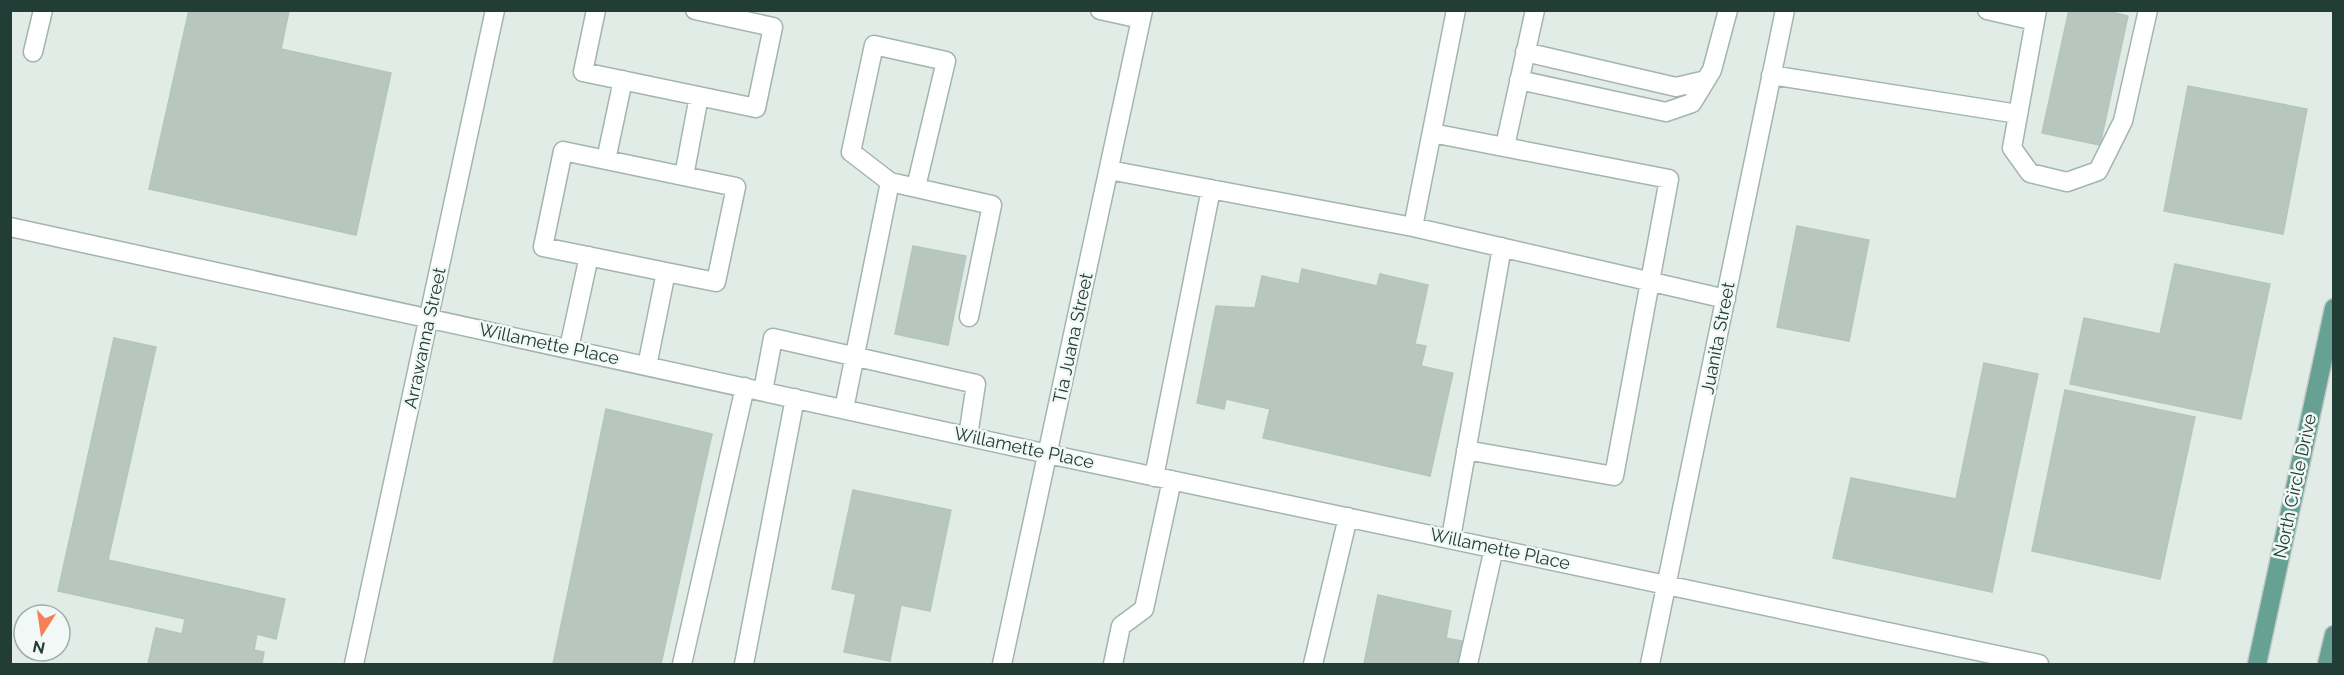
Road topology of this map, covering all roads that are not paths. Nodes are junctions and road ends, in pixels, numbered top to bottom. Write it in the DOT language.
graph roads {
  1 [pos="43,10"];
  2 [pos="495,10"];
  3 [pos="596,10"];
  4 [pos="694,10"];
  5 [pos="1100,10"];
  6 [pos="1456,10"];
  7 [pos="1535,10"];
  8 [pos="1728,10"];
  9 [pos="1785,10"];
  10 [pos="1987,10"];
  11 [pos="2148,10"];
  12 [pos="1142,15"];
  13 [pos="2036,16"];
  14 [pos="33,52"];
  15 [pos="1526,52"];
  16 [pos="1771,75"];
  17 [pos="623,80"];
  18 [pos="1519,80"];
  19 [pos="1706,80"];
  20 [pos="699,96"];
  21 [pos="2018,114"];
  22 [pos="1432,133"];
  23 [pos="1504,146"];
  24 [pos="606,160"];
  25 [pos="1109,170"];
  26 [pos="684,177"];
  27 [pos="890,182"];
  28 [pos="916,188"];
  29 [pos="1211,189"];
  30 [pos="1413,226"];
  31 [pos="10,227"];
  32 [pos="1502,247"];
  33 [pos="590,256"];
  34 [pos="666,272"];
  35 [pos="1650,281"];
  36 [pos="1725,299"];
  37 [pos="2334,308"];
  38 [pos="969,317"];
  39 [pos="430,318"];
  40 [pos="569,348"];
  41 [pos="855,355"];
  42 [pos="647,366"];
  43 [pos="754,389"];
  44 [pos="795,398"];
  45 [pos="844,409"];
  46 [pos="968,436"];
  47 [pos="1466,450"];
  48 [pos="1048,454"];
  49 [pos="1163,478"];
  50 [pos="1348,517"];
  51 [pos="1451,538"];
  52 [pos="1494,548"];
  53 [pos="1668,584"];
  54 [pos="2334,635"];
  55 [pos="354,664"];
  56 [pos="682,664"];
  57 [pos="744,664"];
  58 [pos="1002,664"];
  59 [pos="1113,664"];
  60 [pos="1313,664"];
  61 [pos="1468,664"];
  62 [pos="1650,664"];
  63 [pos="2039,664"];
  64 [pos="2257,664"];
  65 [pos="2327,664"];
  1 -- 14 [label="street"];
  2 -- 39 [label="street, Arrawanna Street"];
  3 -- 17 [label="street"];
  4 -- 20 [label="street"];
  5 -- 12 [label="street"];
  6 -- 22 [label="street"];
  7 -- 15 [label="street"];
  8 -- 19 [label="street"];
  9 -- 16 [label="street, Juanita Street"];
  10 -- 13 [label="street"];
  11 -- 21 [label="street"];
  12 -- 25 [label="street, Tia Juana Street"];
  13 -- 21 [label="street"];
  15 -- 18 [label="street"];
  15 -- 19 [label="street"];
  16 -- 21 [label="street"];
  16 -- 36 [label="street, Juanita Street"];
  17 -- 20 [label="street"];
  17 -- 24 [label="street"];
  18 -- 19 [label="street"];
  18 -- 23 [label="street"];
  20 -- 26 [label="street"];
  22 -- 23 [label="street"];
  22 -- 30 [label="street"];
  23 -- 35 [label="street"];
  24 -- 26 [label="street"];
  24 -- 33 [label="street"];
  25 -- 29 [label="street"];
  25 -- 48 [label="street, Tia Juana Street"];
  26 -- 34 [label="street"];
  27 -- 28 [label="street"];
  27 -- 28 [label="street"];
  27 -- 41 [label="street"];
  28 -- 38 [label="street"];
  29 -- 30 [label="street"];
  29 -- 49 [label="street"];
  30 -- 32 [label="street"];
  31 -- 39 [label="street, Willamette Place"];
  32 -- 35 [label="street"];
  32 -- 47 [label="street"];
  33 -- 34 [label="street"];
  33 -- 40 [label="street"];
  34 -- 42 [label="street"];
  35 -- 36 [label="street"];
  35 -- 47 [label="street"];
  36 -- 53 [label="street, Juanita Street"];
  37 -- 64 [label="main road, North Circle Drive"];
  39 -- 40 [label="street, Willamette Place"];
  39 -- 55 [label="street, Arrawanna Street"];
  40 -- 42 [label="street, Willamette Place"];
  41 -- 43 [label="street"];
  41 -- 45 [label="street"];
  41 -- 46 [label="street"];
  42 -- 43 [label="street, Willamette Place"];
  43 -- 44 [label="street, Willamette Place"];
  43 -- 56 [label="street"];
  44 -- 45 [label="street, Willamette Place"];
  44 -- 57 [label="street"];
  45 -- 46 [label="street, Willamette Place"];
  46 -- 48 [label="street, Willamette Place"];
  47 -- 51 [label="street"];
  48 -- 49 [label="street, Willamette Place"];
  48 -- 58 [label="street, Tia Juana Street"];
  49 -- 50 [label="street, Willamette Place"];
  49 -- 59 [label="street"];
  50 -- 51 [label="street, Willamette Place"];
  50 -- 60 [label="street"];
  51 -- 52 [label="street, Willamette Place"];
  52 -- 53 [label="street, Willamette Place"];
  52 -- 61 [label="street"];
  53 -- 62 [label="street, Juanita Street"];
  53 -- 63 [label="street, Willamette Place"];
  54 -- 65 [label="main road"];
}
